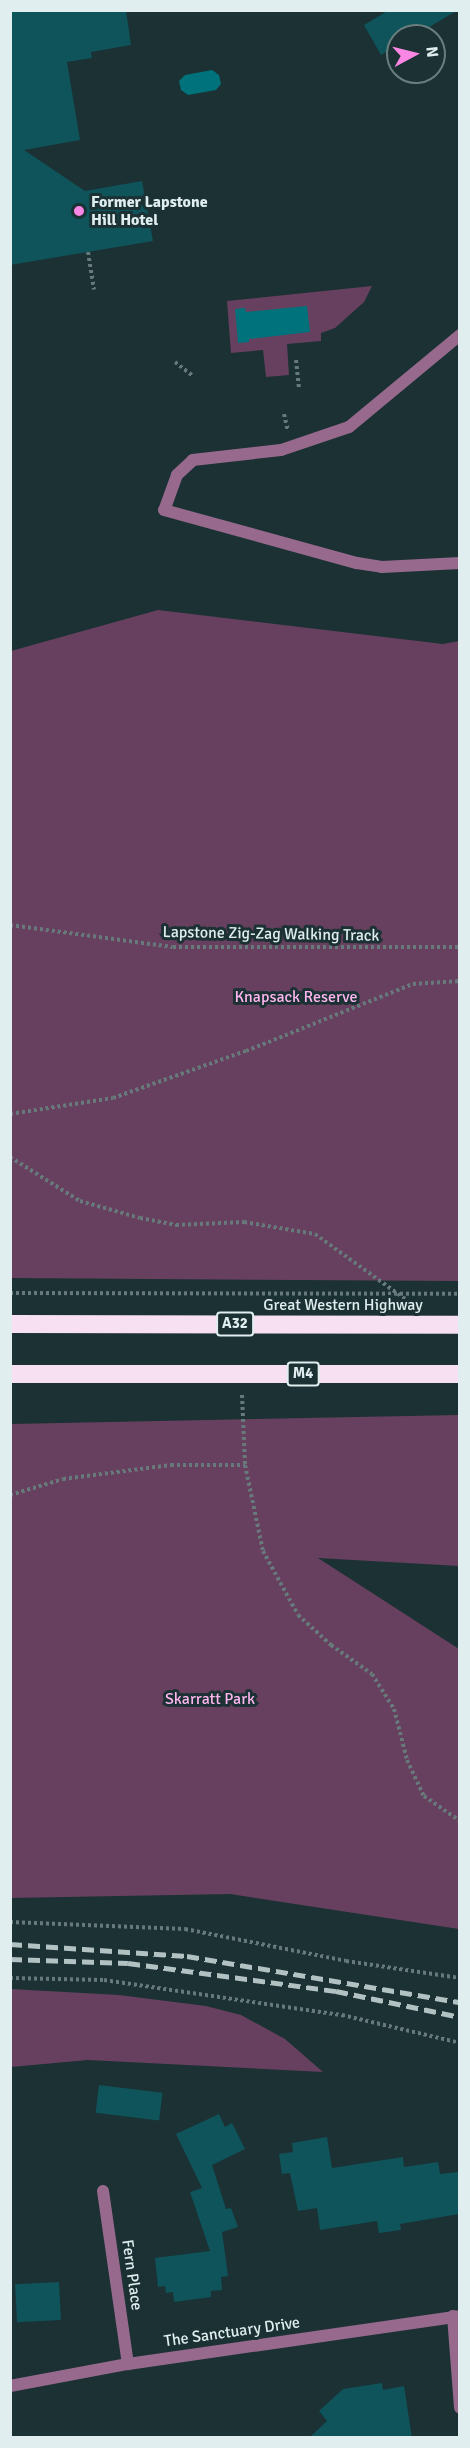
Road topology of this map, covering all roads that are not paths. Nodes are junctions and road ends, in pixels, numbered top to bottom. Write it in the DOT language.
graph roads {
  1 [pos="459,335"];
  2 [pos="459,562"];
  3 [pos="10,1324"];
  4 [pos="459,1325"];
  5 [pos="10,1374"];
  6 [pos="459,1374"];
  7 [pos="103,2191"];
  8 [pos="456,2316"];
  9 [pos="128,2364"];
  10 [pos="10,2386"];
  11 [pos="459,2408"];
  1 -- 2 [label="street"];
  3 -- 4 [label="highway, Great Western Highway / A32"];
  5 -- 6 [label="highway, M4"];
  7 -- 9 [label="street, Fern Place"];
  8 -- 9 [label="street, The Sanctuary Drive"];
  8 -- 11 [label="street"];
  9 -- 10 [label="street, The Sanctuary Drive"];
}
